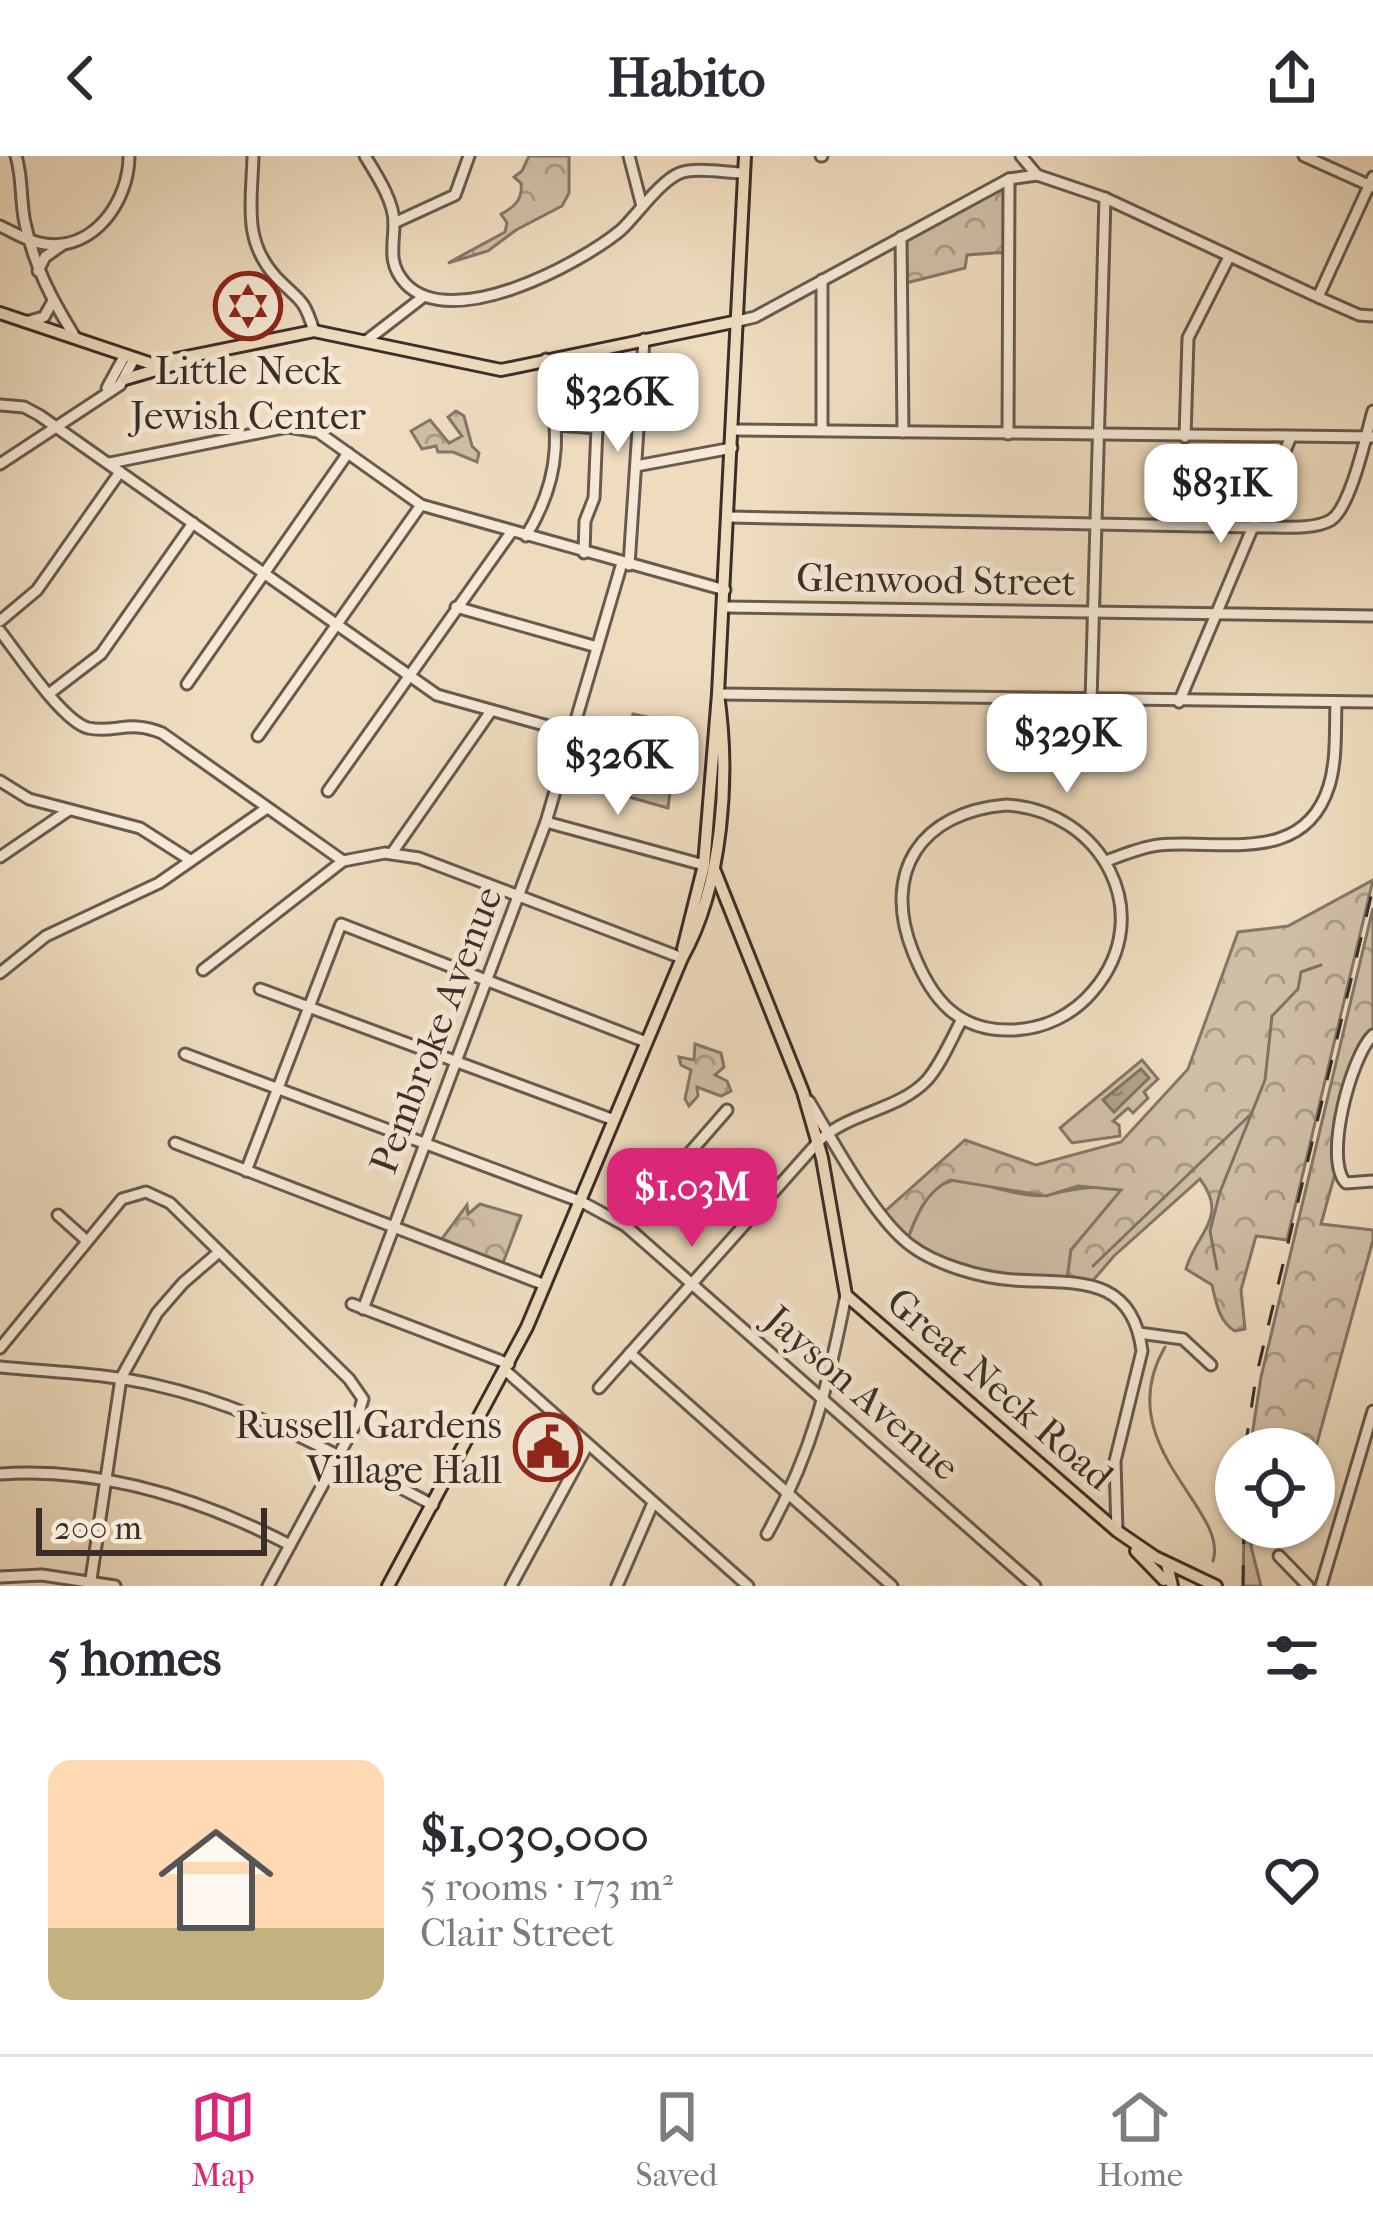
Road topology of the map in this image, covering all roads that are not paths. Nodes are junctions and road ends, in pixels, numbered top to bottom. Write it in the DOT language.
graph roads {
  1 [pos="16,156"];
  2 [pos="129,156"];
  3 [pos="253,156"];
  4 [pos="365,156"];
  5 [pos="470,156"];
  6 [pos="629,156"];
  7 [pos="745,156"];
  8 [pos="1021,156"];
  9 [pos="1304,156"];
  10 [pos="745,173"];
  11 [pos="1037,176"];
  12 [pos="1009,179"];
  13 [pos="1372,183"];
  14 [pos="1105,198"];
  15 [pos="642,206"];
  16 [pos="23,215"];
  17 [pos="394,223"];
  18 [pos="1,226"];
  19 [pos="902,237"];
  20 [pos="29,240"];
  21 [pos="68,243"];
  22 [pos="1229,257"];
  23 [pos="38,271"];
  24 [pos="821,280"];
  25 [pos="423,297"];
  26 [pos="1318,297"];
  27 [pos="53,301"];
  28 [pos="0,313"];
  29 [pos="1373,316"];
  30 [pos="29,321"];
  31 [pos="738,321"];
  32 [pos="314,331"];
  33 [pos="75,338"];
  34 [pos="644,339"];
  35 [pos="366,341"];
  36 [pos="130,357"];
  37 [pos="546,359"];
  38 [pos="179,361"];
  39 [pos="125,380"];
  40 [pos="104,392"];
  41 [pos="0,405"];
  42 [pos="1373,411"];
  43 [pos="53,425"];
  44 [pos="558,425"];
  45 [pos="733,430"];
  46 [pos="822,430"];
  47 [pos="903,432"];
  48 [pos="1008,434"];
  49 [pos="1096,436"];
  50 [pos="1185,437"];
  51 [pos="1369,438"];
  52 [pos="1290,439"];
  53 [pos="732,448"];
  54 [pos="349,454"];
  55 [pos="146,456"];
  56 [pos="0,464"];
  57 [pos="108,464"];
  58 [pos="636,466"];
  59 [pos="121,472"];
  60 [pos="139,484"];
  61 [pos="421,505"];
  62 [pos="728,517"];
  63 [pos="193,523"];
  64 [pos="1095,524"];
  65 [pos="1253,526"];
  66 [pos="512,531"];
  67 [pos="526,536"];
  68 [pos="584,553"];
  69 [pos="625,564"];
  70 [pos="264,574"];
  71 [pos="725,590"];
  72 [pos="724,607"];
  73 [pos="456,608"];
  74 [pos="1093,612"];
  75 [pos="1216,614"];
  76 [pos="1370,614"];
  77 [pos="0,621"];
  78 [pos="336,625"];
  79 [pos="0,632"];
  80 [pos="597,647"];
  81 [pos="409,676"];
  82 [pos="187,684"];
  83 [pos="50,693"];
  84 [pos="718,694"];
  85 [pos="1091,700"];
  86 [pos="1179,702"];
  87 [pos="1336,703"];
  88 [pos="1373,703"];
  89 [pos="491,711"];
  90 [pos="572,733"];
  91 [pos="258,736"];
  92 [pos="0,781"];
  93 [pos="328,791"];
  94 [pos="267,808"];
  95 [pos="69,810"];
  96 [pos="546,822"];
  97 [pos="392,853"];
  98 [pos="0,857"];
  99 [pos="190,860"];
  100 [pos="343,861"];
  101 [pos="1106,861"];
  102 [pos="709,867"];
  103 [pos="518,896"];
  104 [pos="729,914"];
  105 [pos="698,929"];
  106 [pos="682,958"];
  107 [pos="202,970"];
  108 [pos="0,973"];
  109 [pos="489,979"];
  110 [pos="260,989"];
  111 [pos="308,1006"];
  112 [pos="961,1021"];
  113 [pos="1373,1035"];
  114 [pos="646,1042"];
  115 [pos="185,1054"];
  116 [pos="456,1061"];
  117 [pos="277,1088"];
  118 [pos="803,1092"];
  119 [pos="727,1110"];
  120 [pos="614,1120"];
  121 [pos="828,1132"];
  122 [pos="818,1142"];
  123 [pos="176,1143"];
  124 [pos="425,1144"];
  125 [pos="247,1171"];
  126 [pos="1373,1181"];
  127 [pos="582,1202"];
  128 [pos="58,1215"];
  129 [pos="394,1226"];
  130 [pos="626,1226"];
  131 [pos="87,1241"];
  132 [pos="219,1252"];
  133 [pos="692,1284"];
  134 [pos="545,1285"];
  135 [pos="846,1295"];
  136 [pos="1139,1333"];
  137 [pos="0,1348"];
  138 [pos="630,1353"];
  139 [pos="1210,1366"];
  140 [pos="0,1367"];
  141 [pos="507,1368"];
  142 [pos="121,1378"];
  143 [pos="599,1388"];
  144 [pos="825,1401"];
  145 [pos="1373,1411"];
  146 [pos="587,1446"];
  147 [pos="339,1455"];
  148 [pos="0,1474"];
  149 [pos="106,1480"];
  150 [pos="790,1494"];
  151 [pos="653,1503"];
  152 [pos="433,1505"];
  153 [pos="1117,1531"];
  154 [pos="767,1534"];
  155 [pos="290,1545"];
  156 [pos="1280,1556"];
  157 [pos="1167,1564"];
  158 [pos="733,1573"];
  159 [pos="0,1576"];
  160 [pos="90,1584"];
  161 [pos="1166,1584"];
  162 [pos="1211,1584"];
  163 [pos="115,1586"];
  164 [pos="268,1586"];
  165 [pos="388,1586"];
  166 [pos="511,1586"];
  167 [pos="617,1586"];
  168 [pos="731,1586"];
  169 [pos="748,1586"];
  170 [pos="892,1586"];
  171 [pos="1035,1586"];
  172 [pos="1308,1586"];
  173 [pos="1322,1586"];
  1 -- 16 [label="street"];
  2 -- 21 [label="street"];
  3 -- 32 [label="street"];
  4 -- 17 [label="street"];
  5 -- 17 [label="street"];
  6 -- 15 [label="street"];
  7 -- 10 [label="main road"];
  8 -- 11 [label="street"];
  9 -- 13 [label="street"];
  10 -- 15 [label="street"];
  10 -- 31 [label="main road"];
  11 -- 12 [label="street"];
  11 -- 14 [label="street"];
  12 -- 19 [label="street"];
  12 -- 48 [label="street"];
  13 -- 26 [label="street"];
  14 -- 22 [label="street"];
  14 -- 49 [label="street"];
  15 -- 25 [label="street"];
  16 -- 18 [label="street"];
  16 -- 20 [label="street"];
  17 -- 25 [label="street"];
  18 -- 20 [label="street"];
  19 -- 24 [label="street"];
  19 -- 47 [label="street"];
  20 -- 21 [label="street"];
  20 -- 23 [label="street"];
  21 -- 23 [label="street"];
  22 -- 26 [label="street"];
  22 -- 50 [label="street"];
  23 -- 27 [label="street"];
  24 -- 31 [label="street"];
  24 -- 46 [label="street"];
  25 -- 35 [label="street"];
  26 -- 29 [label="street"];
  27 -- 30 [label="street"];
  27 -- 33 [label="street"];
  28 -- 30 [label="main road"];
  30 -- 33 [label="main road"];
  31 -- 34 [label="main road"];
  31 -- 45 [label="main road"];
  32 -- 35 [label="main road"];
  32 -- 38 [label="main road"];
  33 -- 36 [label="main road"];
  34 -- 37 [label="main road"];
  34 -- 58 [label="street, Pembroke Avenue"];
  35 -- 37 [label="main road"];
  36 -- 38 [label="main road"];
  36 -- 39 [label="street"];
  36 -- 40 [label="street"];
  37 -- 44 [label="street"];
  38 -- 39 [label="main road"];
  39 -- 40 [label="street"];
  40 -- 43 [label="street"];
  41 -- 43 [label="street"];
  42 -- 51 [label="street"];
  43 -- 56 [label="street"];
  43 -- 57 [label="street"];
  44 -- 67 [label="street"];
  44 -- 68 [label="street"];
  45 -- 46 [label="street"];
  45 -- 53 [label="main road"];
  46 -- 47 [label="street"];
  47 -- 48 [label="street"];
  48 -- 49 [label="street"];
  49 -- 50 [label="street"];
  49 -- 64 [label="street"];
  50 -- 52 [label="street"];
  51 -- 52 [label="street"];
  51 -- 65 [label="street"];
  52 -- 65 [label="street"];
  53 -- 58 [label="street"];
  53 -- 62 [label="main road"];
  54 -- 55 [label="street"];
  54 -- 61 [label="street"];
  54 -- 70 [label="street"];
  55 -- 57 [label="street"];
  55 -- 60 [label="street"];
  57 -- 59 [label="street"];
  58 -- 69 [label="street, Pembroke Avenue"];
  59 -- 60 [label="street"];
  59 -- 77 [label="street"];
  60 -- 63 [label="street"];
  61 -- 66 [label="street"];
  61 -- 78 [label="street"];
  62 -- 64 [label="street"];
  62 -- 71 [label="main road"];
  63 -- 70 [label="street"];
  63 -- 83 [label="street"];
  64 -- 65 [label="street"];
  64 -- 74 [label="street"];
  65 -- 75 [label="street"];
  66 -- 67 [label="street"];
  66 -- 73 [label="street"];
  67 -- 68 [label="street"];
  68 -- 69 [label="street"];
  69 -- 71 [label="street"];
  69 -- 80 [label="street, Pembroke Avenue"];
  70 -- 78 [label="street"];
  70 -- 82 [label="street"];
  71 -- 72 [label="main road"];
  72 -- 74 [label="street, Glenwood Street"];
  72 -- 84 [label="main road"];
  73 -- 80 [label="street"];
  73 -- 81 [label="street"];
  74 -- 75 [label="street, Glenwood Street"];
  74 -- 85 [label="street"];
  75 -- 76 [label="street, Glenwood Street"];
  75 -- 86 [label="street"];
  78 -- 81 [label="street"];
  78 -- 91 [label="street"];
  79 -- 83 [label="street"];
  80 -- 90 [label="street, Pembroke Avenue"];
  81 -- 89 [label="street"];
  81 -- 93 [label="street"];
  83 -- 94 [label="street"];
  84 -- 85 [label="street"];
  84 -- 102 [label="main road"];
  85 -- 86 [label="street"];
  86 -- 87 [label="street"];
  87 -- 88 [label="street"];
  87 -- 101 [label="street"];
  89 -- 90 [label="street"];
  89 -- 97 [label="street"];
  90 -- 96 [label="street, Pembroke Avenue"];
  92 -- 95 [label="street"];
  94 -- 99 [label="street"];
  94 -- 100 [label="street"];
  95 -- 98 [label="street"];
  95 -- 99 [label="street"];
  96 -- 102 [label="street"];
  96 -- 103 [label="street, Pembroke Avenue"];
  97 -- 100 [label="street"];
  97 -- 103 [label="street"];
  99 -- 108 [label="street"];
  100 -- 107 [label="street"];
  101 -- 112 [label="street"];
  101 -- 112 [label="street"];
  102 -- 104 [label="main road, Great Neck Road"];
  102 -- 105 [label="main road"];
  102 -- 106 [label="main road"];
  103 -- 106 [label="street"];
  103 -- 109 [label="street, Pembroke Avenue"];
  104 -- 105 [label="main road"];
  104 -- 118 [label="main road, Great Neck Road"];
  105 -- 106 [label="main road"];
  106 -- 114 [label="main road"];
  109 -- 111 [label="street"];
  109 -- 114 [label="street"];
  109 -- 116 [label="street, Pembroke Avenue"];
  110 -- 111 [label="street"];
  111 -- 116 [label="street"];
  111 -- 117 [label="street"];
  112 -- 121 [label="street"];
  113 -- 126 [label="street"];
  114 -- 120 [label="main road"];
  115 -- 117 [label="street, Jayson Avenue"];
  116 -- 120 [label="street"];
  116 -- 124 [label="street, Pembroke Avenue"];
  117 -- 124 [label="street, Jayson Avenue"];
  117 -- 125 [label="street"];
  118 -- 121 [label="street, Great Neck Road"];
  118 -- 122 [label="main road, Great Neck Road"];
  119 -- 130 [label="street"];
  120 -- 127 [label="main road"];
  121 -- 122 [label="street"];
  121 -- 136 [label="street, Great Neck Road"];
  122 -- 133 [label="street"];
  122 -- 135 [label="main road, Great Neck Road"];
  123 -- 125 [label="street"];
  124 -- 127 [label="street, Jayson Avenue"];
  124 -- 129 [label="street, Pembroke Avenue"];
  125 -- 129 [label="street"];
  127 -- 130 [label="street, Jayson Avenue"];
  127 -- 134 [label="main road"];
  128 -- 131 [label="street"];
  129 -- 134 [label="street"];
  129 -- 141 [label="street, Pembroke Avenue"];
  130 -- 133 [label="street, Jayson Avenue"];
  131 -- 132 [label="street"];
  131 -- 137 [label="street"];
  132 -- 142 [label="street"];
  132 -- 147 [label="street"];
  133 -- 138 [label="street"];
  133 -- 144 [label="street, Jayson Avenue"];
  134 -- 141 [label="main road"];
  135 -- 144 [label="street"];
  135 -- 153 [label="main road, Great Neck Road"];
  136 -- 139 [label="street"];
  136 -- 153 [label="street"];
  138 -- 143 [label="street"];
  138 -- 150 [label="street"];
  140 -- 142 [label="street"];
  141 -- 146 [label="street"];
  141 -- 152 [label="main road"];
  142 -- 147 [label="street"];
  142 -- 149 [label="street"];
  144 -- 150 [label="street"];
  144 -- 171 [label="street, Jayson Avenue"];
  145 -- 173 [label="street"];
  146 -- 151 [label="street"];
  146 -- 166 [label="street"];
  147 -- 152 [label="street"];
  147 -- 155 [label="street"];
  148 -- 149 [label="street"];
  149 -- 155 [label="street"];
  149 -- 160 [label="street"];
  150 -- 154 [label="street"];
  150 -- 170 [label="street"];
  151 -- 158 [label="street"];
  151 -- 167 [label="street"];
  152 -- 165 [label="main road"];
  153 -- 157 [label="main road, Great Neck Road"];
  153 -- 161 [label="main road"];
  155 -- 164 [label="street"];
  156 -- 172 [label="street"];
  157 -- 161 [label="main road"];
  157 -- 162 [label="main road, Great Neck Road"];
  158 -- 168 [label="street"];
  158 -- 169 [label="street"];
  159 -- 160 [label="street"];
  160 -- 163 [label="street"];
}
